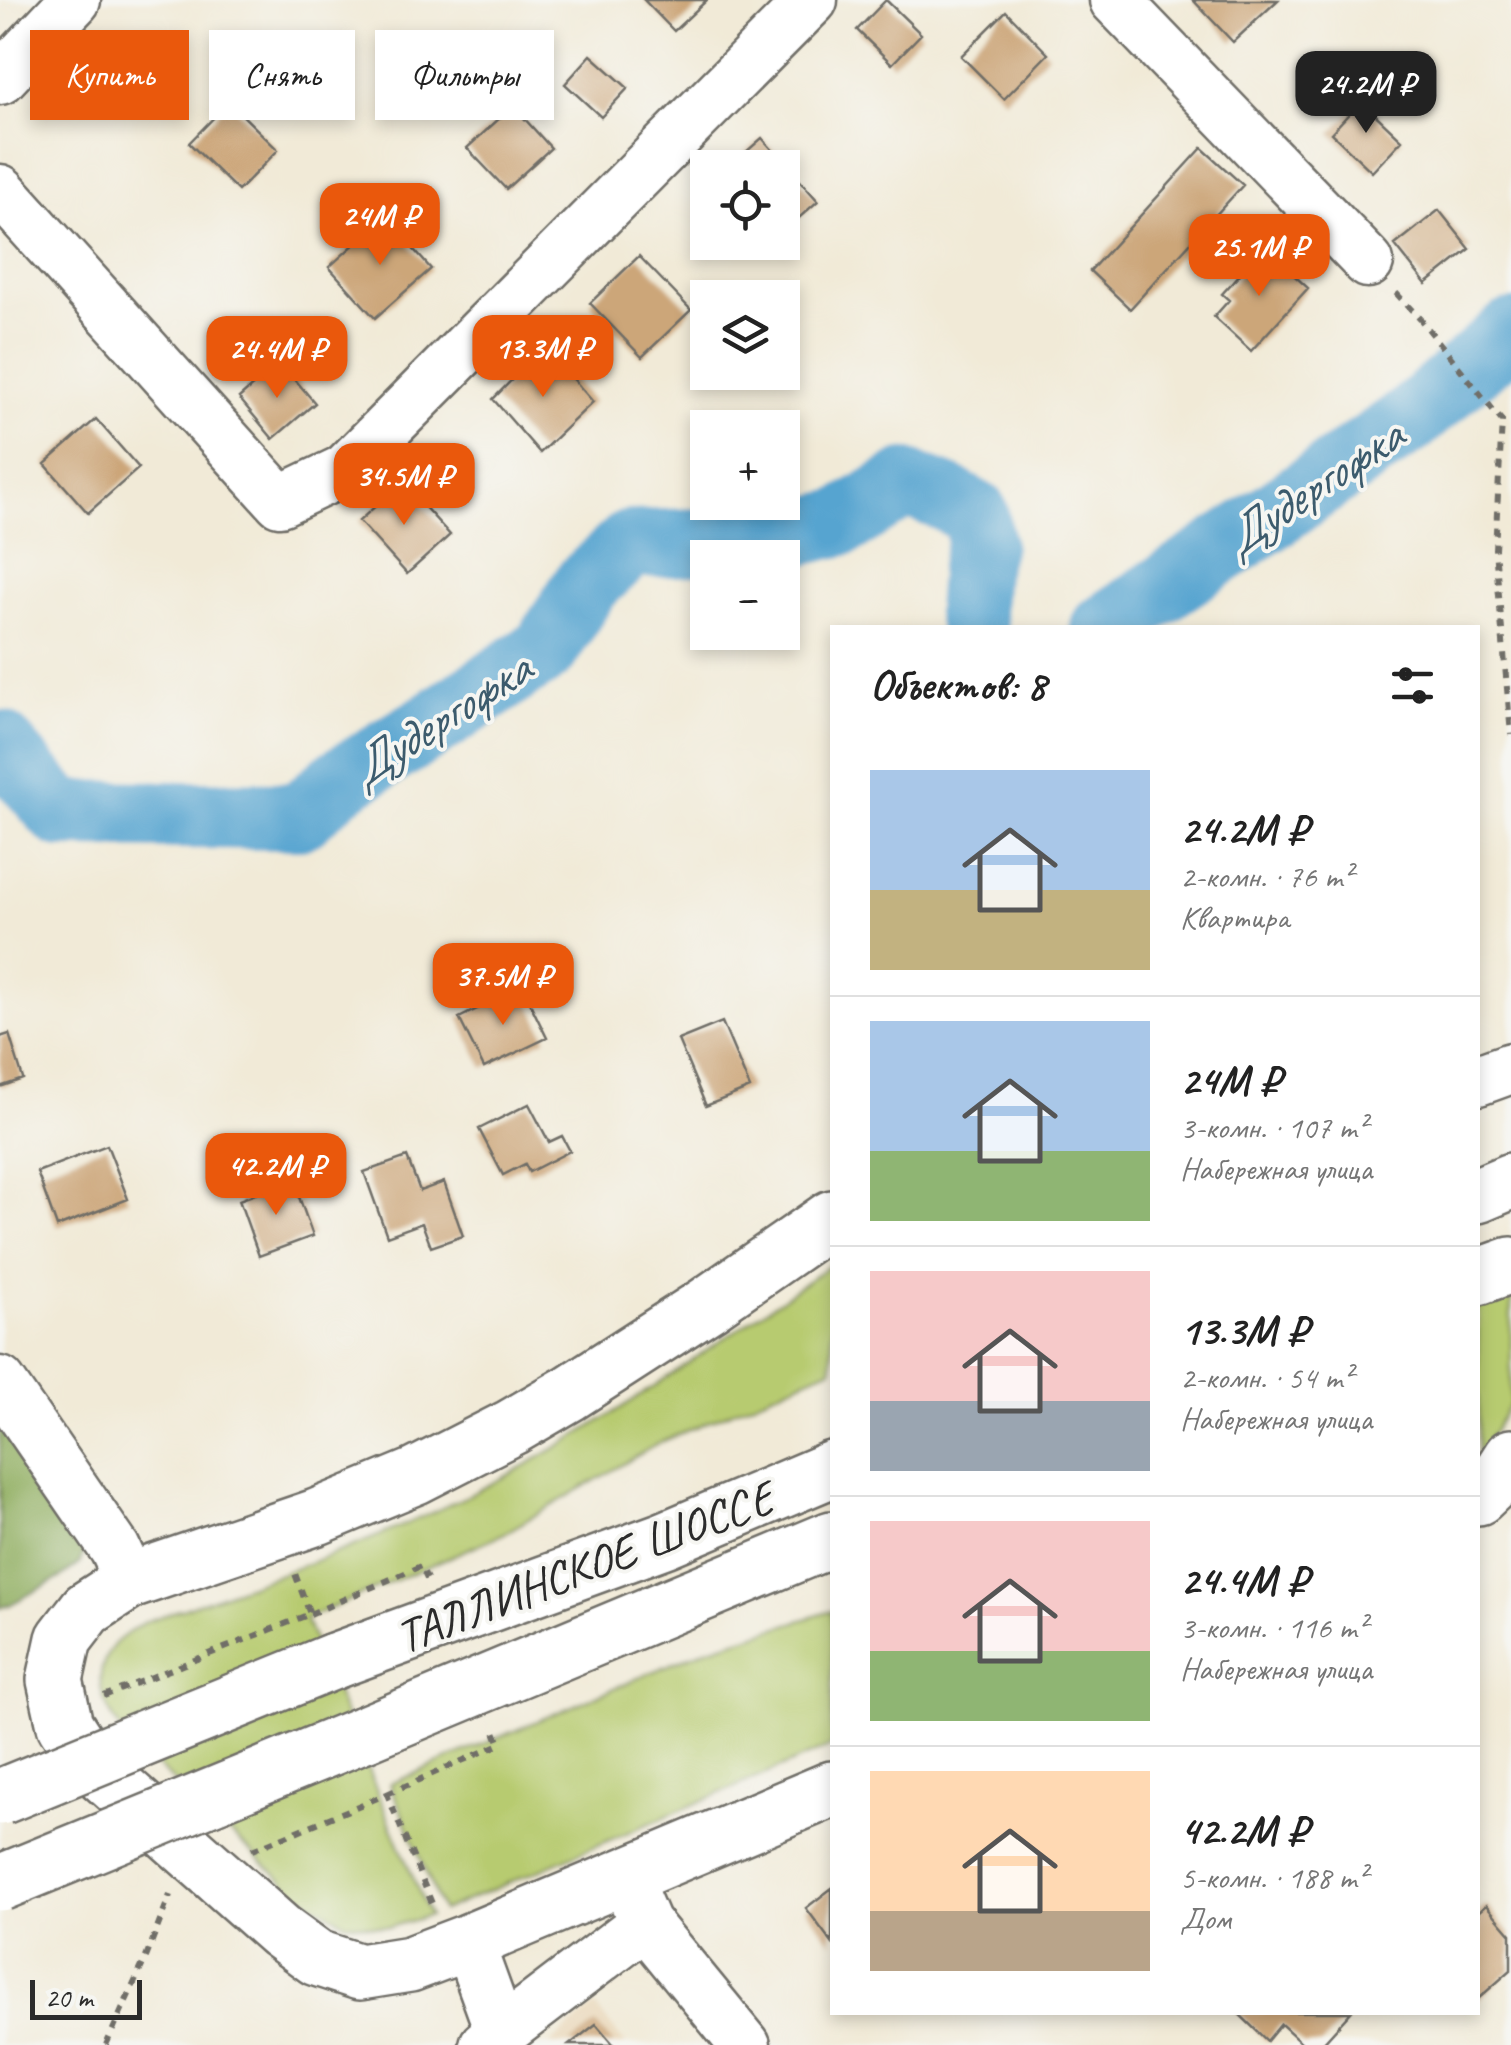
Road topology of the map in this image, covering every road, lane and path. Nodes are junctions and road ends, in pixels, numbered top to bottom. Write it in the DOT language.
graph roads {
  1 [pos="74,0"];
  2 [pos="812,0"];
  3 [pos="1115,0"];
  4 [pos="3,71"];
  5 [pos="0,190"];
  6 [pos="1368,262"];
  7 [pos="1421,320"];
  8 [pos="1511,735"];
  9 [pos="1511,1068"];
  10 [pos="1480,1079"];
  11 [pos="1480,1153"];
  12 [pos="1511,1154"];
  13 [pos="1511,1181"];
  14 [pos="1480,1194"];
  15 [pos="830,1219"];
  16 [pos="1511,1265"];
  17 [pos="1480,1276"];
  18 [pos="0,1382"];
  19 [pos="1511,1458"];
  20 [pos="830,1470"];
  21 [pos="1480,1495"];
  22 [pos="830,1540"];
  23 [pos="290,1560"];
  24 [pos="428,1580"];
  25 [pos="130,1581"];
  26 [pos="322,1637"];
  27 [pos="94,1700"];
  28 [pos="494,1729"];
  29 [pos="830,1791"];
  30 [pos="386,1794"];
  31 [pos="0,1797"];
  32 [pos="219,1856"];
  33 [pos="0,1882"];
  34 [pos="635,1900"];
  35 [pos="451,1925"];
  36 [pos="493,2039"];
  37 [pos="106,2045"];
  38 [pos="744,2045"];
  1 -- 4 [label="street"];
  2 -- 5 [label="street"];
  3 -- 6 [label="street"];
  7 -- 8 [label="path"];
  9 -- 10 [label="street"];
  11 -- 12 [label="main road"];
  13 -- 14 [label="main road"];
  15 -- 25 [label="main road"];
  16 -- 17 [label="main road"];
  18 -- 25 [label="street"];
  19 -- 21 [label="main road"];
  20 -- 26 [label="main road, ТАЛЛИНСКОЕ ШОССЕ"];
  22 -- 33 [label="main road, ТАЛЛИНСКОЕ ШОССЕ, bridge"];
  23 -- 26 [label="path"];
  24 -- 26 [label="path"];
  25 -- 32 [label="main road"];
  26 -- 27 [label="path"];
  26 -- 31 [label="main road, ТАЛЛИНСКОЕ ШОССЕ, bridge"];
  28 -- 30 [label="path"];
  29 -- 34 [label="main road"];
  30 -- 32 [label="path"];
  30 -- 35 [label="path"];
  32 -- 35 [label="main road"];
  32 -- 37 [label="path"];
  34 -- 35 [label="main road"];
  34 -- 36 [label="street"];
  34 -- 38 [label="street"];
  35 -- 36 [label="street"];
}
